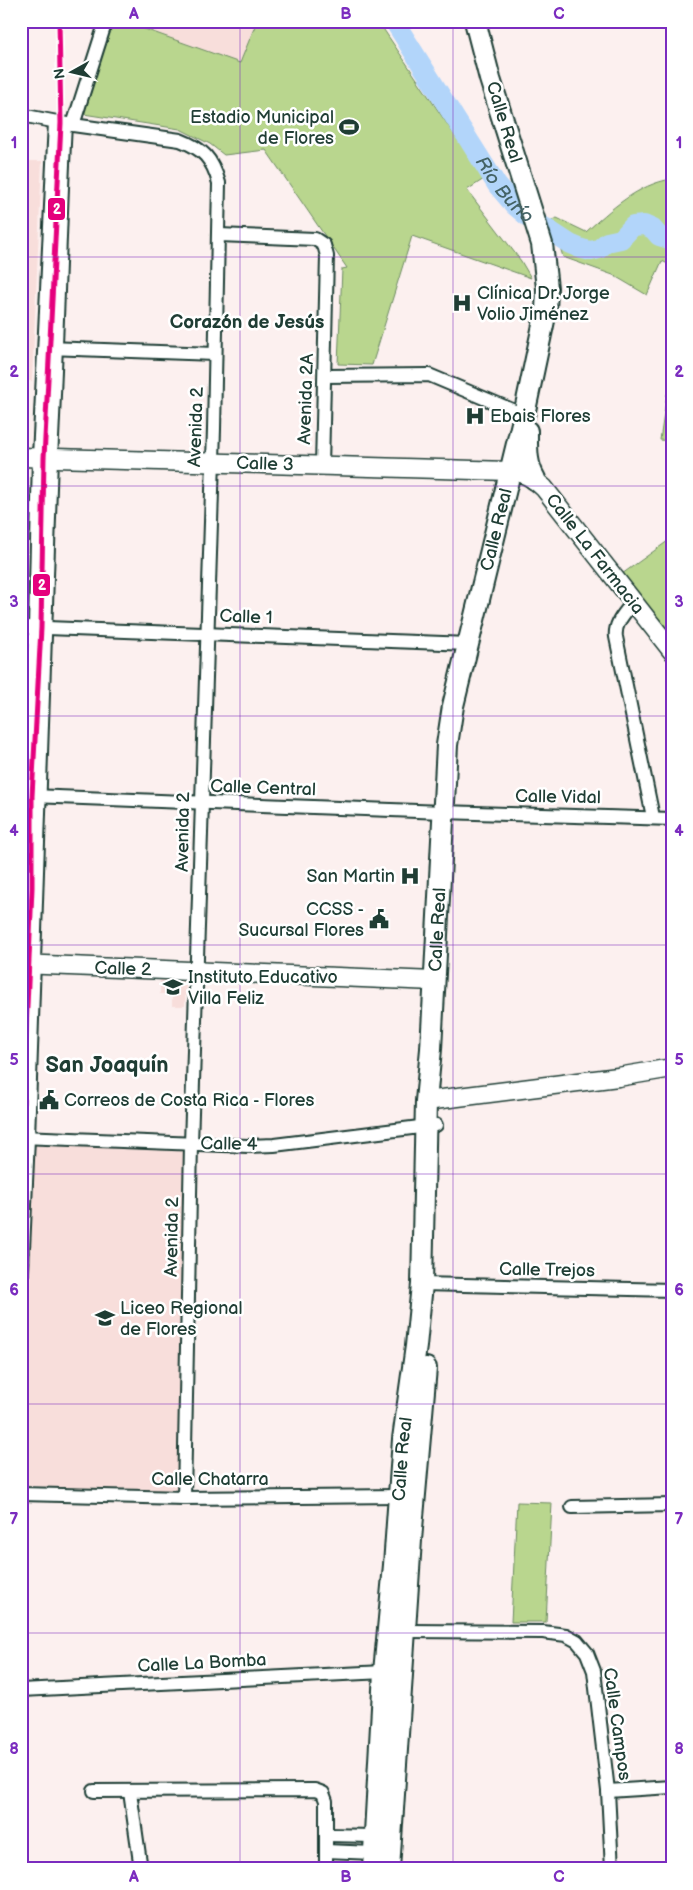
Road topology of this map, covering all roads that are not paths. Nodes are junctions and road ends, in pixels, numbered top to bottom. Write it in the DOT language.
graph roads {
  1 [pos="106,21"];
  2 [pos="475,21"];
  3 [pos="21,115"];
  4 [pos="64,124"];
  5 [pos="219,236"];
  6 [pos="50,348"];
  7 [pos="215,354"];
  8 [pos="325,376"];
  9 [pos="524,415"];
  10 [pos="37,458"];
  11 [pos="212,462"];
  12 [pos="322,466"];
  13 [pos="509,471"];
  14 [pos="535,479"];
  15 [pos="633,602"];
  16 [pos="21,627"];
  17 [pos="40,628"];
  18 [pos="206,633"];
  19 [pos="469,644"];
  20 [pos="672,650"];
  21 [pos="29,796"];
  22 [pos="202,803"];
  23 [pos="443,812"];
  24 [pos="653,817"];
  25 [pos="672,819"];
  26 [pos="28,964"];
  27 [pos="198,972"];
  28 [pos="434,981"];
  29 [pos="672,1068"];
  30 [pos="430,1100"];
  31 [pos="430,1125"];
  32 [pos="25,1138"];
  33 [pos="191,1144"];
  34 [pos="22,1258"];
  35 [pos="427,1284"];
  36 [pos="672,1290"];
  37 [pos="21,1294"];
  38 [pos="421,1427"];
  39 [pos="21,1494"];
  40 [pos="399,1496"];
  41 [pos="184,1498"];
  42 [pos="672,1505"];
  43 [pos="572,1507"];
  44 [pos="411,1540"];
  45 [pos="394,1564"];
  46 [pos="406,1631"];
  47 [pos="384,1672"];
  48 [pos="21,1690"];
  49 [pos="397,1740"];
  50 [pos="672,1787"];
  51 [pos="608,1791"];
  52 [pos="94,1792"];
  53 [pos="130,1792"];
  54 [pos="326,1835"];
  55 [pos="326,1851"];
  56 [pos="373,1853"];
  57 [pos="141,1869"];
  58 [pos="326,1869"];
  59 [pos="389,1869"];
  60 [pos="612,1869"];
  1 -- 4 [label="street"];
  2 -- 9 [label="main road, Calle Real"];
  3 -- 4 [label="street"];
  4 -- 5 [label="street, Avenida 2"];
  4 -- 6 [label="street"];
  5 -- 7 [label="street, Avenida 2"];
  5 -- 8 [label="street, Avenida 2A"];
  6 -- 7 [label="street"];
  6 -- 10 [label="street"];
  7 -- 11 [label="street, Avenida 2"];
  8 -- 9 [label="street"];
  8 -- 12 [label="street, Avenida 2A"];
  9 -- 13 [label="main road, Calle Real"];
  9 -- 14 [label="main road"];
  10 -- 11 [label="main road, Calle 3"];
  10 -- 17 [label="street"];
  11 -- 12 [label="main road, Calle 3"];
  11 -- 18 [label="street, Avenida 2"];
  12 -- 13 [label="main road, Calle 3"];
  13 -- 14 [label="main road, Calle La Farmacia"];
  13 -- 19 [label="main road, Calle Real"];
  14 -- 15 [label="main road, Calle La Farmacia"];
  15 -- 20 [label="main road, Calle La Farmacia"];
  15 -- 24 [label="street"];
  16 -- 17 [label="street, Calle 1"];
  17 -- 18 [label="street, Calle 1"];
  17 -- 21 [label="street"];
  18 -- 19 [label="street, Calle 1"];
  18 -- 22 [label="street, Avenida 2"];
  19 -- 23 [label="main road, Calle Real"];
  21 -- 22 [label="street, Calle Central"];
  21 -- 26 [label="street"];
  22 -- 23 [label="street, Calle Central"];
  22 -- 27 [label="street, Avenida 2"];
  23 -- 24 [label="street, Calle Vidal"];
  23 -- 28 [label="main road, Calle Real"];
  24 -- 25 [label="street, Calle Vidal"];
  26 -- 27 [label="main road, Calle 2"];
  26 -- 32 [label="street"];
  27 -- 28 [label="main road, Calle 2"];
  27 -- 33 [label="street, Avenida 2"];
  28 -- 30 [label="main road, Calle Real"];
  29 -- 30 [label="main road"];
  30 -- 31 [label="main road, Calle Real"];
  31 -- 33 [label="street, Calle 4"];
  31 -- 35 [label="main road, Calle Real"];
  32 -- 33 [label="street, Calle 4"];
  32 -- 34 [label="street"];
  33 -- 41 [label="street, Avenida 2"];
  34 -- 37 [label="street"];
  35 -- 36 [label="street, Calle Trejos"];
  35 -- 38 [label="main road, Calle Real"];
  35 -- 40 [label="main road, Calle Real"];
  38 -- 40 [label="main road"];
  38 -- 44 [label="main road, Calle Real"];
  39 -- 41 [label="street, Calle Chatarra"];
  40 -- 41 [label="street, Calle Chatarra"];
  40 -- 44 [label="main road"];
  40 -- 45 [label="main road, Calle Real"];
  42 -- 43 [label="street"];
  44 -- 46 [label="main road, Calle Real"];
  45 -- 46 [label="main road"];
  45 -- 47 [label="main road, Calle Real"];
  46 -- 47 [label="main road"];
  46 -- 49 [label="main road, Calle Real"];
  46 -- 51 [label="street, Calle Campos"];
  47 -- 48 [label="street, Calle La Bomba"];
  47 -- 49 [label="main road"];
  47 -- 56 [label="main road, Calle Real"];
  49 -- 59 [label="main road, Calle Real"];
  50 -- 51 [label="street"];
  51 -- 60 [label="street, Calle Campos"];
  52 -- 53 [label="street"];
  53 -- 54 [label="street"];
  53 -- 57 [label="street"];
  54 -- 55 [label="street"];
  54 -- 56 [label="street"];
  55 -- 56 [label="street"];
  55 -- 58 [label="street"];
}
